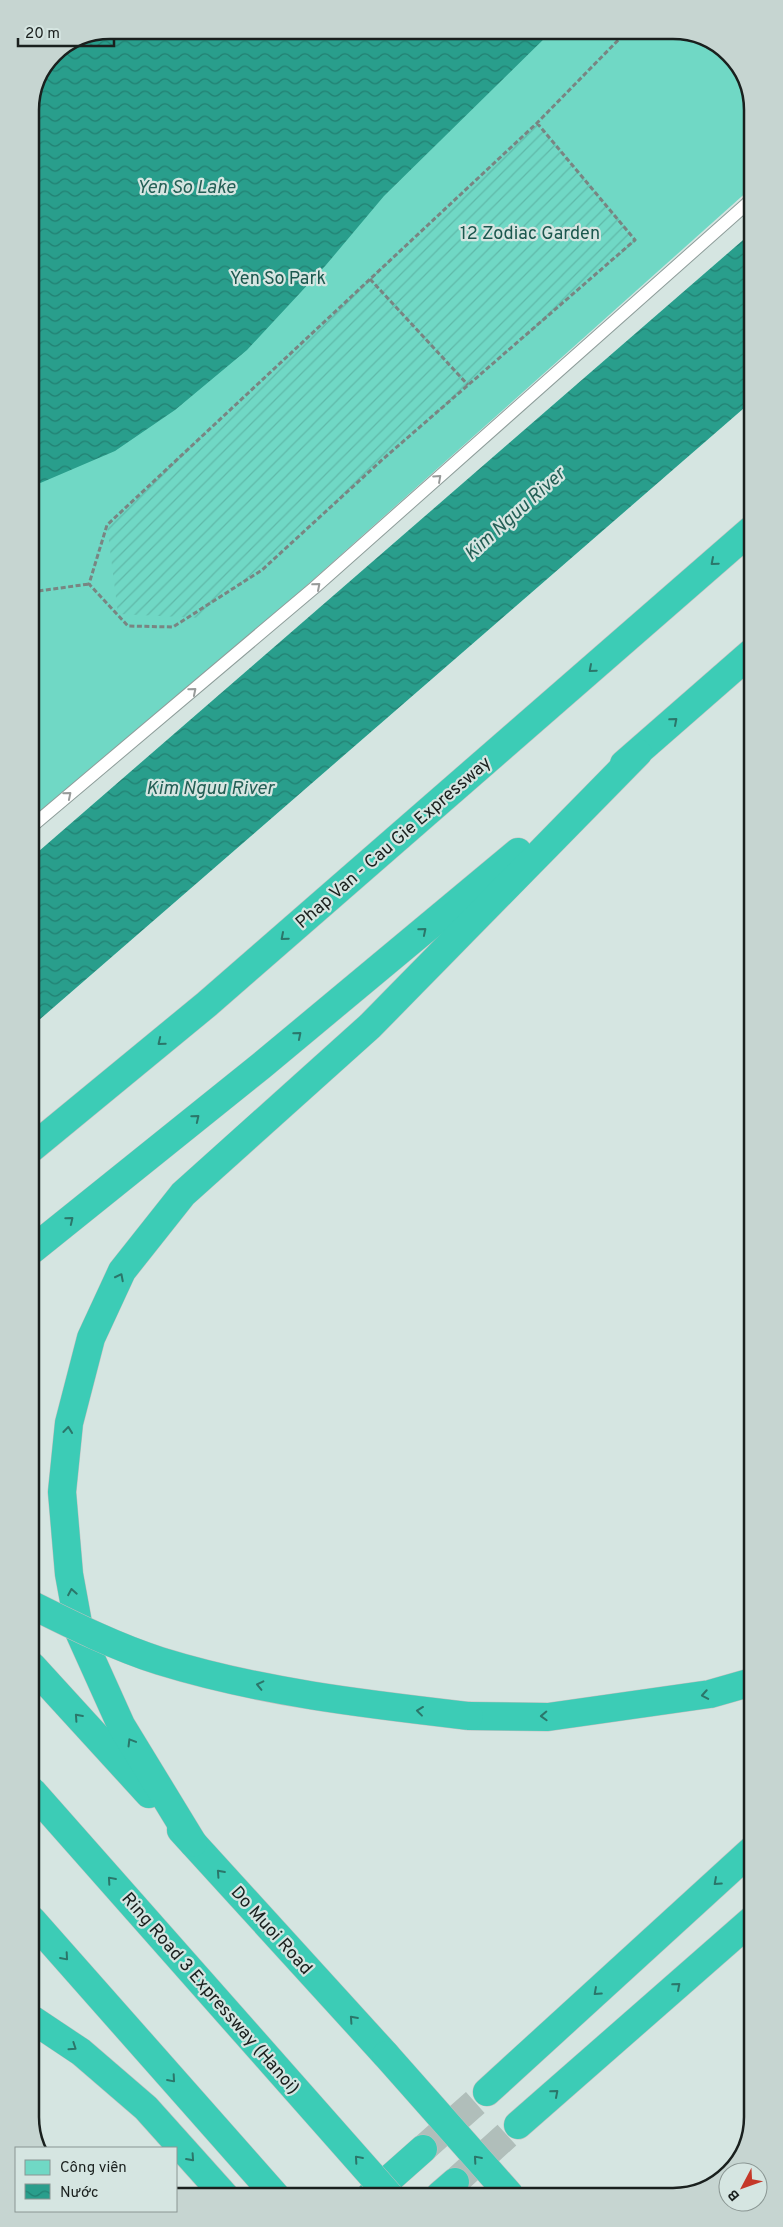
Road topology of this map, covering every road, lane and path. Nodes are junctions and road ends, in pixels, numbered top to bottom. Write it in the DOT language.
graph roads {
  1 [pos="619,39"];
  2 [pos="537,123"];
  3 [pos="744,206"];
  4 [pos="370,279"];
  5 [pos="468,385"];
  6 [pos="744,536"];
  7 [pos="89,584"];
  8 [pos="39,591"];
  9 [pos="744,659"];
  10 [pos="638,753"];
  11 [pos="39,820"];
  12 [pos="39,1142"];
  13 [pos="39,1244"];
  14 [pos="39,1608"];
  15 [pos="39,1674"];
  16 [pos="744,1684"];
  17 [pos="39,1799"];
  18 [pos="194,1843"];
  19 [pos="744,1857"];
  20 [pos="744,1927"];
  21 [pos="39,1928"];
  22 [pos="39,2024"];
  23 [pos="487,2092"];
  24 [pos="518,2125"];
  25 [pos="423,2149"];
  26 [pos="218,2188"];
  27 [pos="269,2188"];
  28 [pos="379,2188"];
  29 [pos="383,2188"];
  30 [pos="504,2188"];
  1 -- 2 [label="path"];
  2 -- 4 [label="path"];
  2 -- 5 [label="path"];
  11 -- 3 [label="lane, one-way"];
  4 -- 5 [label="path"];
  4 -- 7 [label="path"];
  5 -- 7 [label="path"];
  6 -- 12 [label="highway, Phap Van - Cau Gie Expressway, one-way"];
  7 -- 8 [label="path"];
  10 -- 9 [label="highway, one-way"];
  13 -- 10 [label="highway, one-way"];
  18 -- 10 [label="highway, one-way"];
  16 -- 14 [label="highway, one-way, bridge"];
  18 -- 15 [label="highway, Do Muoi Road, one-way"];
  29 -- 17 [label="highway, Ring Road 3 Expressway (Hanoi), one-way, bridge"];
  30 -- 18 [label="highway, Do Muoi Road, one-way, bridge"];
  19 -- 23 [label="highway, one-way"];
  24 -- 20 [label="highway, one-way"];
  21 -- 27 [label="highway, one-way"];
  22 -- 26 [label="highway, one-way"];
  25 -- 28 [label="highway"];
}
